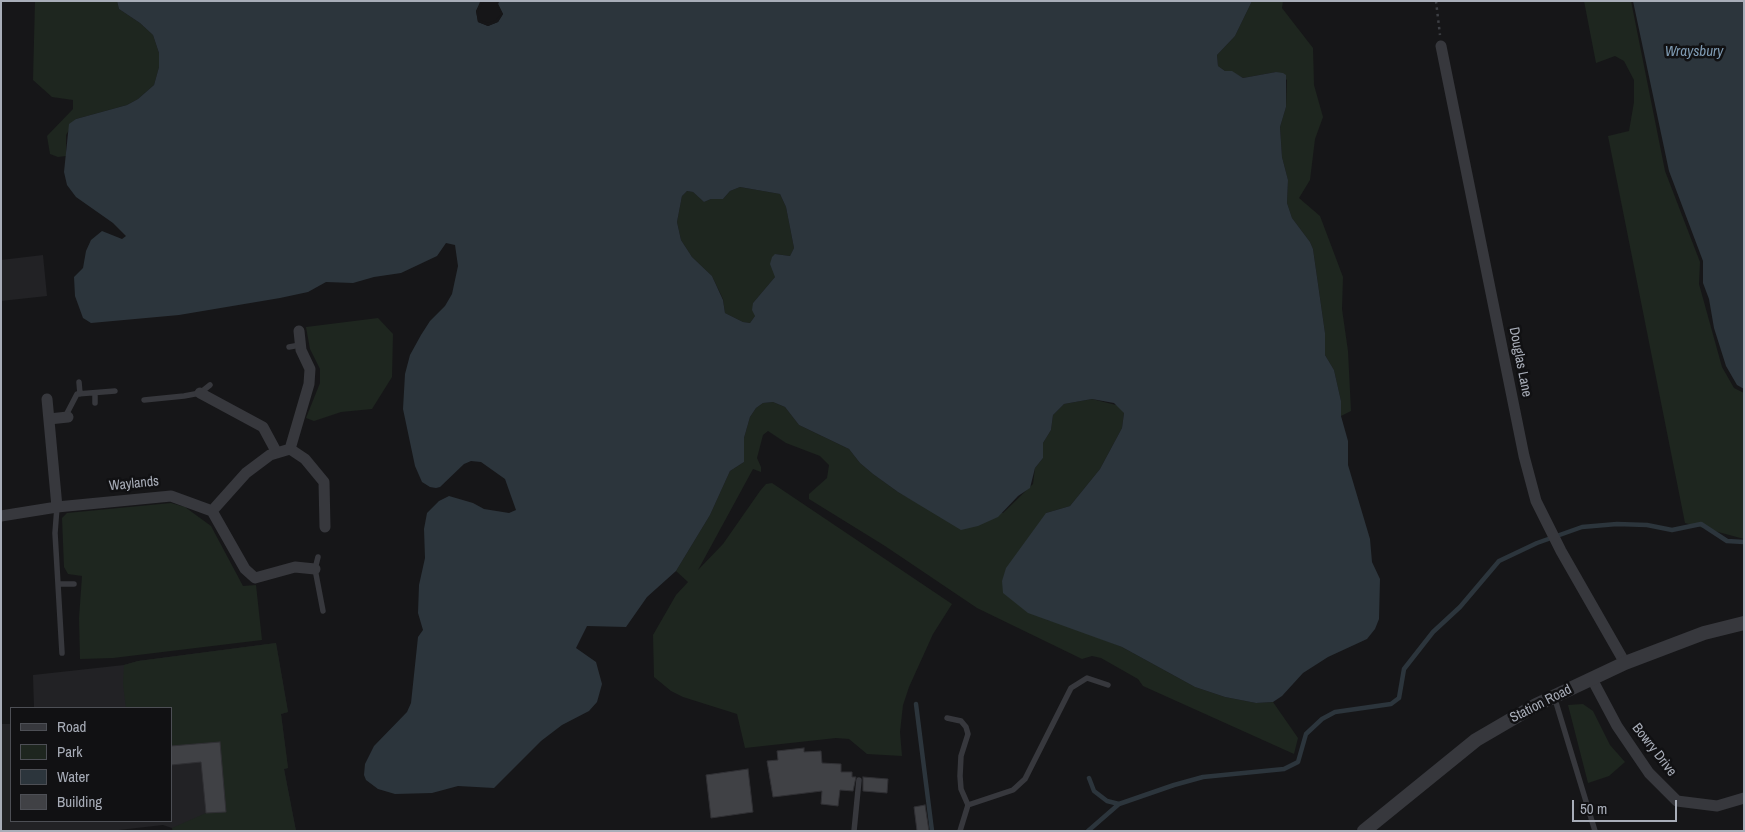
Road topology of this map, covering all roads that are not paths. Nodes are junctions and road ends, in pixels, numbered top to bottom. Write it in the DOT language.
graph roads {
  1 [pos="1441,46"];
  2 [pos="299,331"];
  3 [pos="79,382"];
  4 [pos="210,385"];
  5 [pos="115,391"];
  6 [pos="200,392"];
  7 [pos="95,393"];
  8 [pos="80,394"];
  9 [pos="47,399"];
  10 [pos="144,400"];
  11 [pos="95,403"];
  12 [pos="66,417"];
  13 [pos="49,420"];
  14 [pos="290,448"];
  15 [pos="277,452"];
  16 [pos="57,507"];
  17 [pos="212,511"];
  18 [pos="1,516"];
  19 [pos="325,527"];
  20 [pos="318,557"];
  21 [pos="315,570"];
  22 [pos="58,584"];
  23 [pos="74,584"];
  24 [pos="323,611"];
  25 [pos="1744,623"];
  26 [pos="62,653"];
  27 [pos="1625,664"];
  28 [pos="1592,679"];
  29 [pos="1108,686"];
  30 [pos="1554,696"];
  31 [pos="948,718"];
  32 [pos="859,780"];
  33 [pos="1744,798"];
  34 [pos="968,806"];
  35 [pos="854,831"];
  36 [pos="960,831"];
  37 [pos="1364,831"];
  38 [pos="1595,831"];
  1 -- 27 [label="street, Douglas Lane"];
  2 -- 14 [label="street"];
  3 -- 8 [label="lane"];
  4 -- 6 [label="lane"];
  5 -- 7 [label="lane"];
  6 -- 10 [label="lane"];
  6 -- 15 [label="street"];
  7 -- 8 [label="lane"];
  7 -- 11 [label="lane"];
  8 -- 12 [label="lane"];
  9 -- 13 [label="street"];
  12 -- 13 [label="street"];
  13 -- 16 [label="street"];
  14 -- 15 [label="street"];
  14 -- 19 [label="street"];
  15 -- 17 [label="street"];
  16 -- 17 [label="street, Waylands"];
  16 -- 18 [label="street, Waylands"];
  16 -- 22 [label="lane"];
  17 -- 21 [label="street"];
  20 -- 21 [label="lane"];
  21 -- 24 [label="lane"];
  22 -- 23 [label="lane"];
  22 -- 26 [label="lane"];
  25 -- 27 [label="street, Station Road"];
  27 -- 28 [label="street, Station Road"];
  28 -- 30 [label="street, Station Road"];
  28 -- 33 [label="street, Bowry Drive"];
  29 -- 34 [label="lane"];
  30 -- 37 [label="street, Station Road"];
  30 -- 38 [label="lane"];
  31 -- 34 [label="lane"];
  32 -- 35 [label="lane"];
  34 -- 36 [label="lane"];
}
